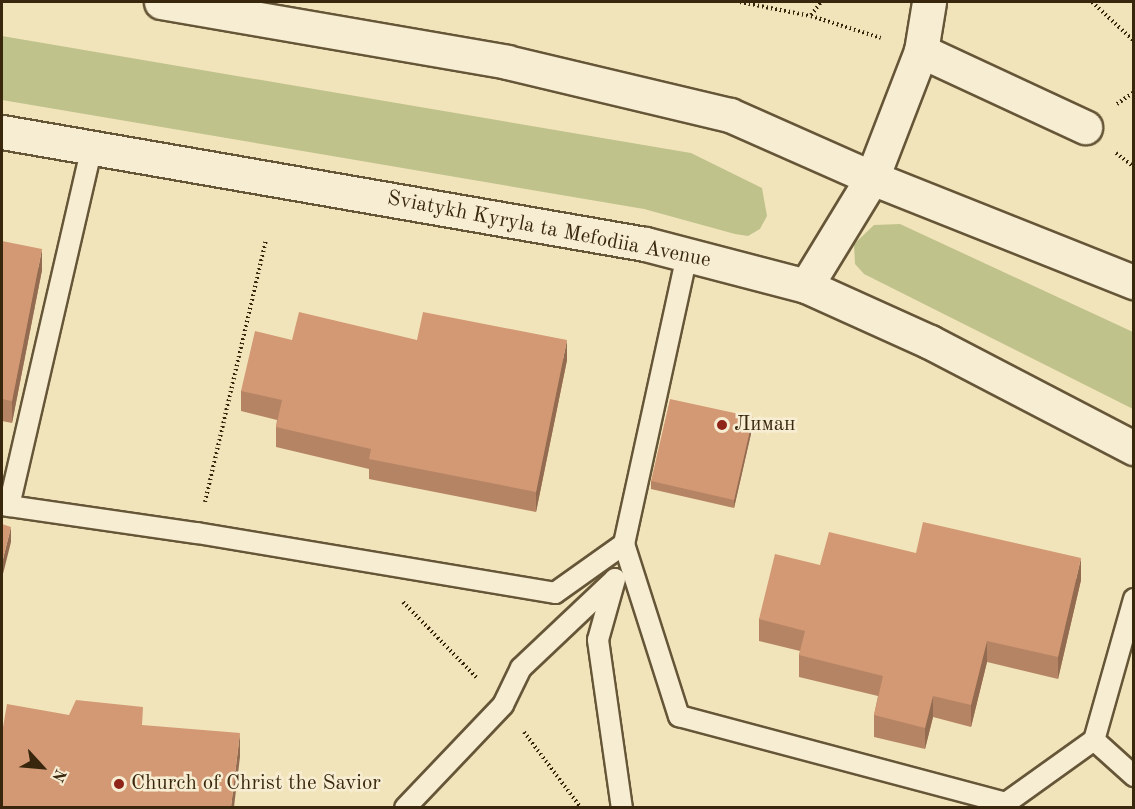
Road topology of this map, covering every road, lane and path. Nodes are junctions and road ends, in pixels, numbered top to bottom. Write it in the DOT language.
graph roads {
  1 [pos="161,2"];
  2 [pos="740,2"];
  3 [pos="821,2"];
  4 [pos="929,2"];
  5 [pos="1092,2"];
  6 [pos="811,16"];
  7 [pos="1134,42"];
  8 [pos="921,51"];
  9 [pos="1085,128"];
  10 [pos="2,132"];
  11 [pos="92,147"];
  12 [pos="872,178"];
  13 [pos="266,240"];
  14 [pos="687,254"];
  15 [pos="1134,282"];
  16 [pos="806,285"];
  17 [pos="1134,448"];
  18 [pos="5,506"];
  19 [pos="197,533"];
  20 [pos="624,544"];
  21 [pos="615,579"];
  22 [pos="1134,599"];
  23 [pos="1094,740"];
  24 [pos="1134,776"];
  25 [pos="405,807"];
  26 [pos="622,807"];
  1 -- 12 [label="street"];
  2 -- 6 [label="path"];
  3 -- 6 [label="path"];
  4 -- 8 [label="street"];
  5 -- 7 [label="path"];
  6 -- 8 [label="path"];
  8 -- 9 [label="street"];
  8 -- 12 [label="street"];
  10 -- 11 [label="street, Sviatykh Kyryla ta Mefodiia Avenue"];
  11 -- 14 [label="street, Sviatykh Kyryla ta Mefodiia Avenue"];
  11 -- 18 [label="lane"];
  12 -- 15 [label="street"];
  12 -- 16 [label="street"];
  13 -- 19 [label="path"];
  14 -- 16 [label="street, Sviatykh Kyryla ta Mefodiia Avenue"];
  14 -- 20 [label="lane"];
  16 -- 17 [label="street, Sviatykh Kyryla ta Mefodiia Avenue"];
  18 -- 19 [label="lane"];
  19 -- 20 [label="lane"];
  20 -- 21 [label="lane"];
  20 -- 23 [label="lane"];
  21 -- 25 [label="lane"];
  21 -- 26 [label="lane"];
  22 -- 23 [label="lane"];
  23 -- 24 [label="lane"];
}
